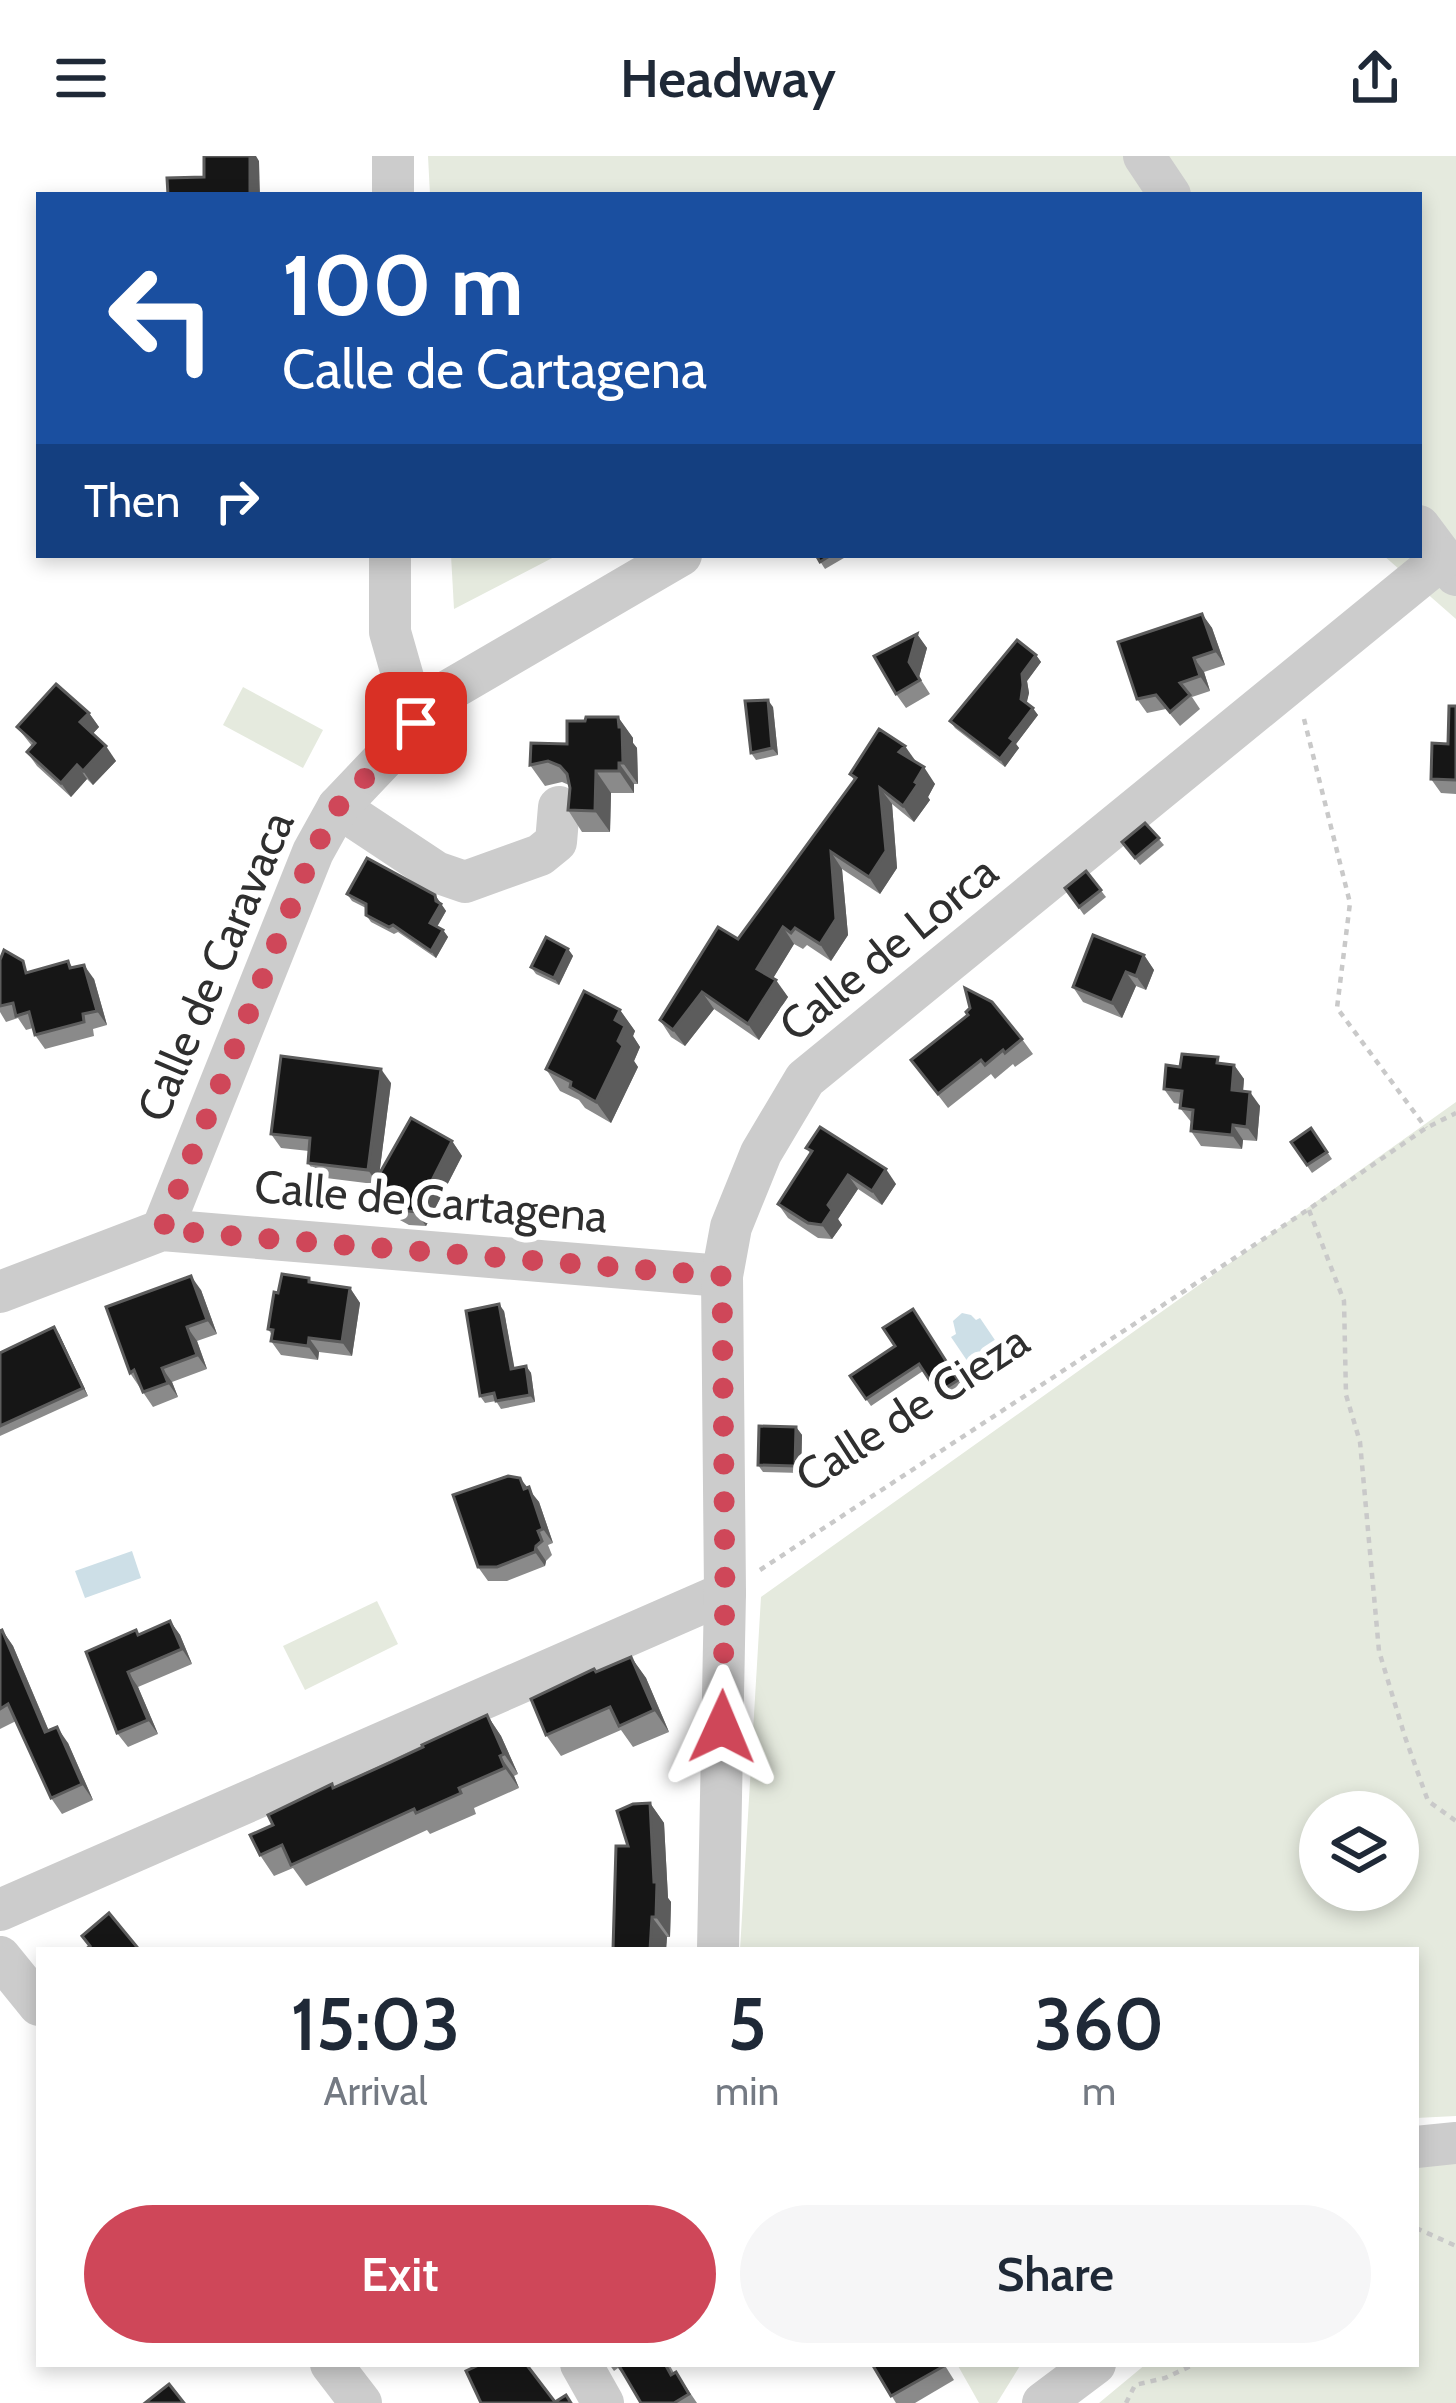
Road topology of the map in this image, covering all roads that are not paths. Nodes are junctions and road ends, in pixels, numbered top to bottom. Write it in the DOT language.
graph roads {
  1 [pos="393,156"];
  2 [pos="1144,156"];
  3 [pos="393,192"];
  4 [pos="1168,192"];
  5 [pos="1439,553"];
  6 [pos="390,558"];
  7 [pos="676,558"];
  8 [pos="416,723"];
  9 [pos="338,807"];
  10 [pos="559,807"];
  11 [pos="162,1230"];
  12 [pos="722,1276"];
  13 [pos="0,1292"];
  14 [pos="725,1593"];
  15 [pos="0,1910"];
  16 [pos="718,1947"];
  17 [pos="0,1957"];
  18 [pos="36,2001"];
  19 [pos="1456,2143"];
  20 [pos="1419,2147"];
  21 [pos="333,2367"];
  22 [pos="583,2367"];
  23 [pos="1091,2367"];
  24 [pos="361,2403"];
  25 [pos="603,2403"];
  26 [pos="1043,2403"];
  1 -- 3 [label="street"];
  2 -- 4 [label="street"];
  5 -- 12 [label="street, Calle de Lorca"];
  6 -- 8 [label="street"];
  7 -- 8 [label="street, Calle de Caravaca"];
  8 -- 9 [label="street, Calle de Caravaca"];
  9 -- 10 [label="street"];
  9 -- 11 [label="street, Calle de Caravaca"];
  11 -- 12 [label="street, Calle de Cartagena"];
  11 -- 13 [label="street, Calle de Cartagena"];
  12 -- 14 [label="street, Calle de Lorca"];
  14 -- 15 [label="street"];
  14 -- 16 [label="street, Calle de Lorca"];
  17 -- 18 [label="street"];
  19 -- 20 [label="street"];
  21 -- 24 [label="street"];
  22 -- 25 [label="street"];
  23 -- 26 [label="street"];
}
